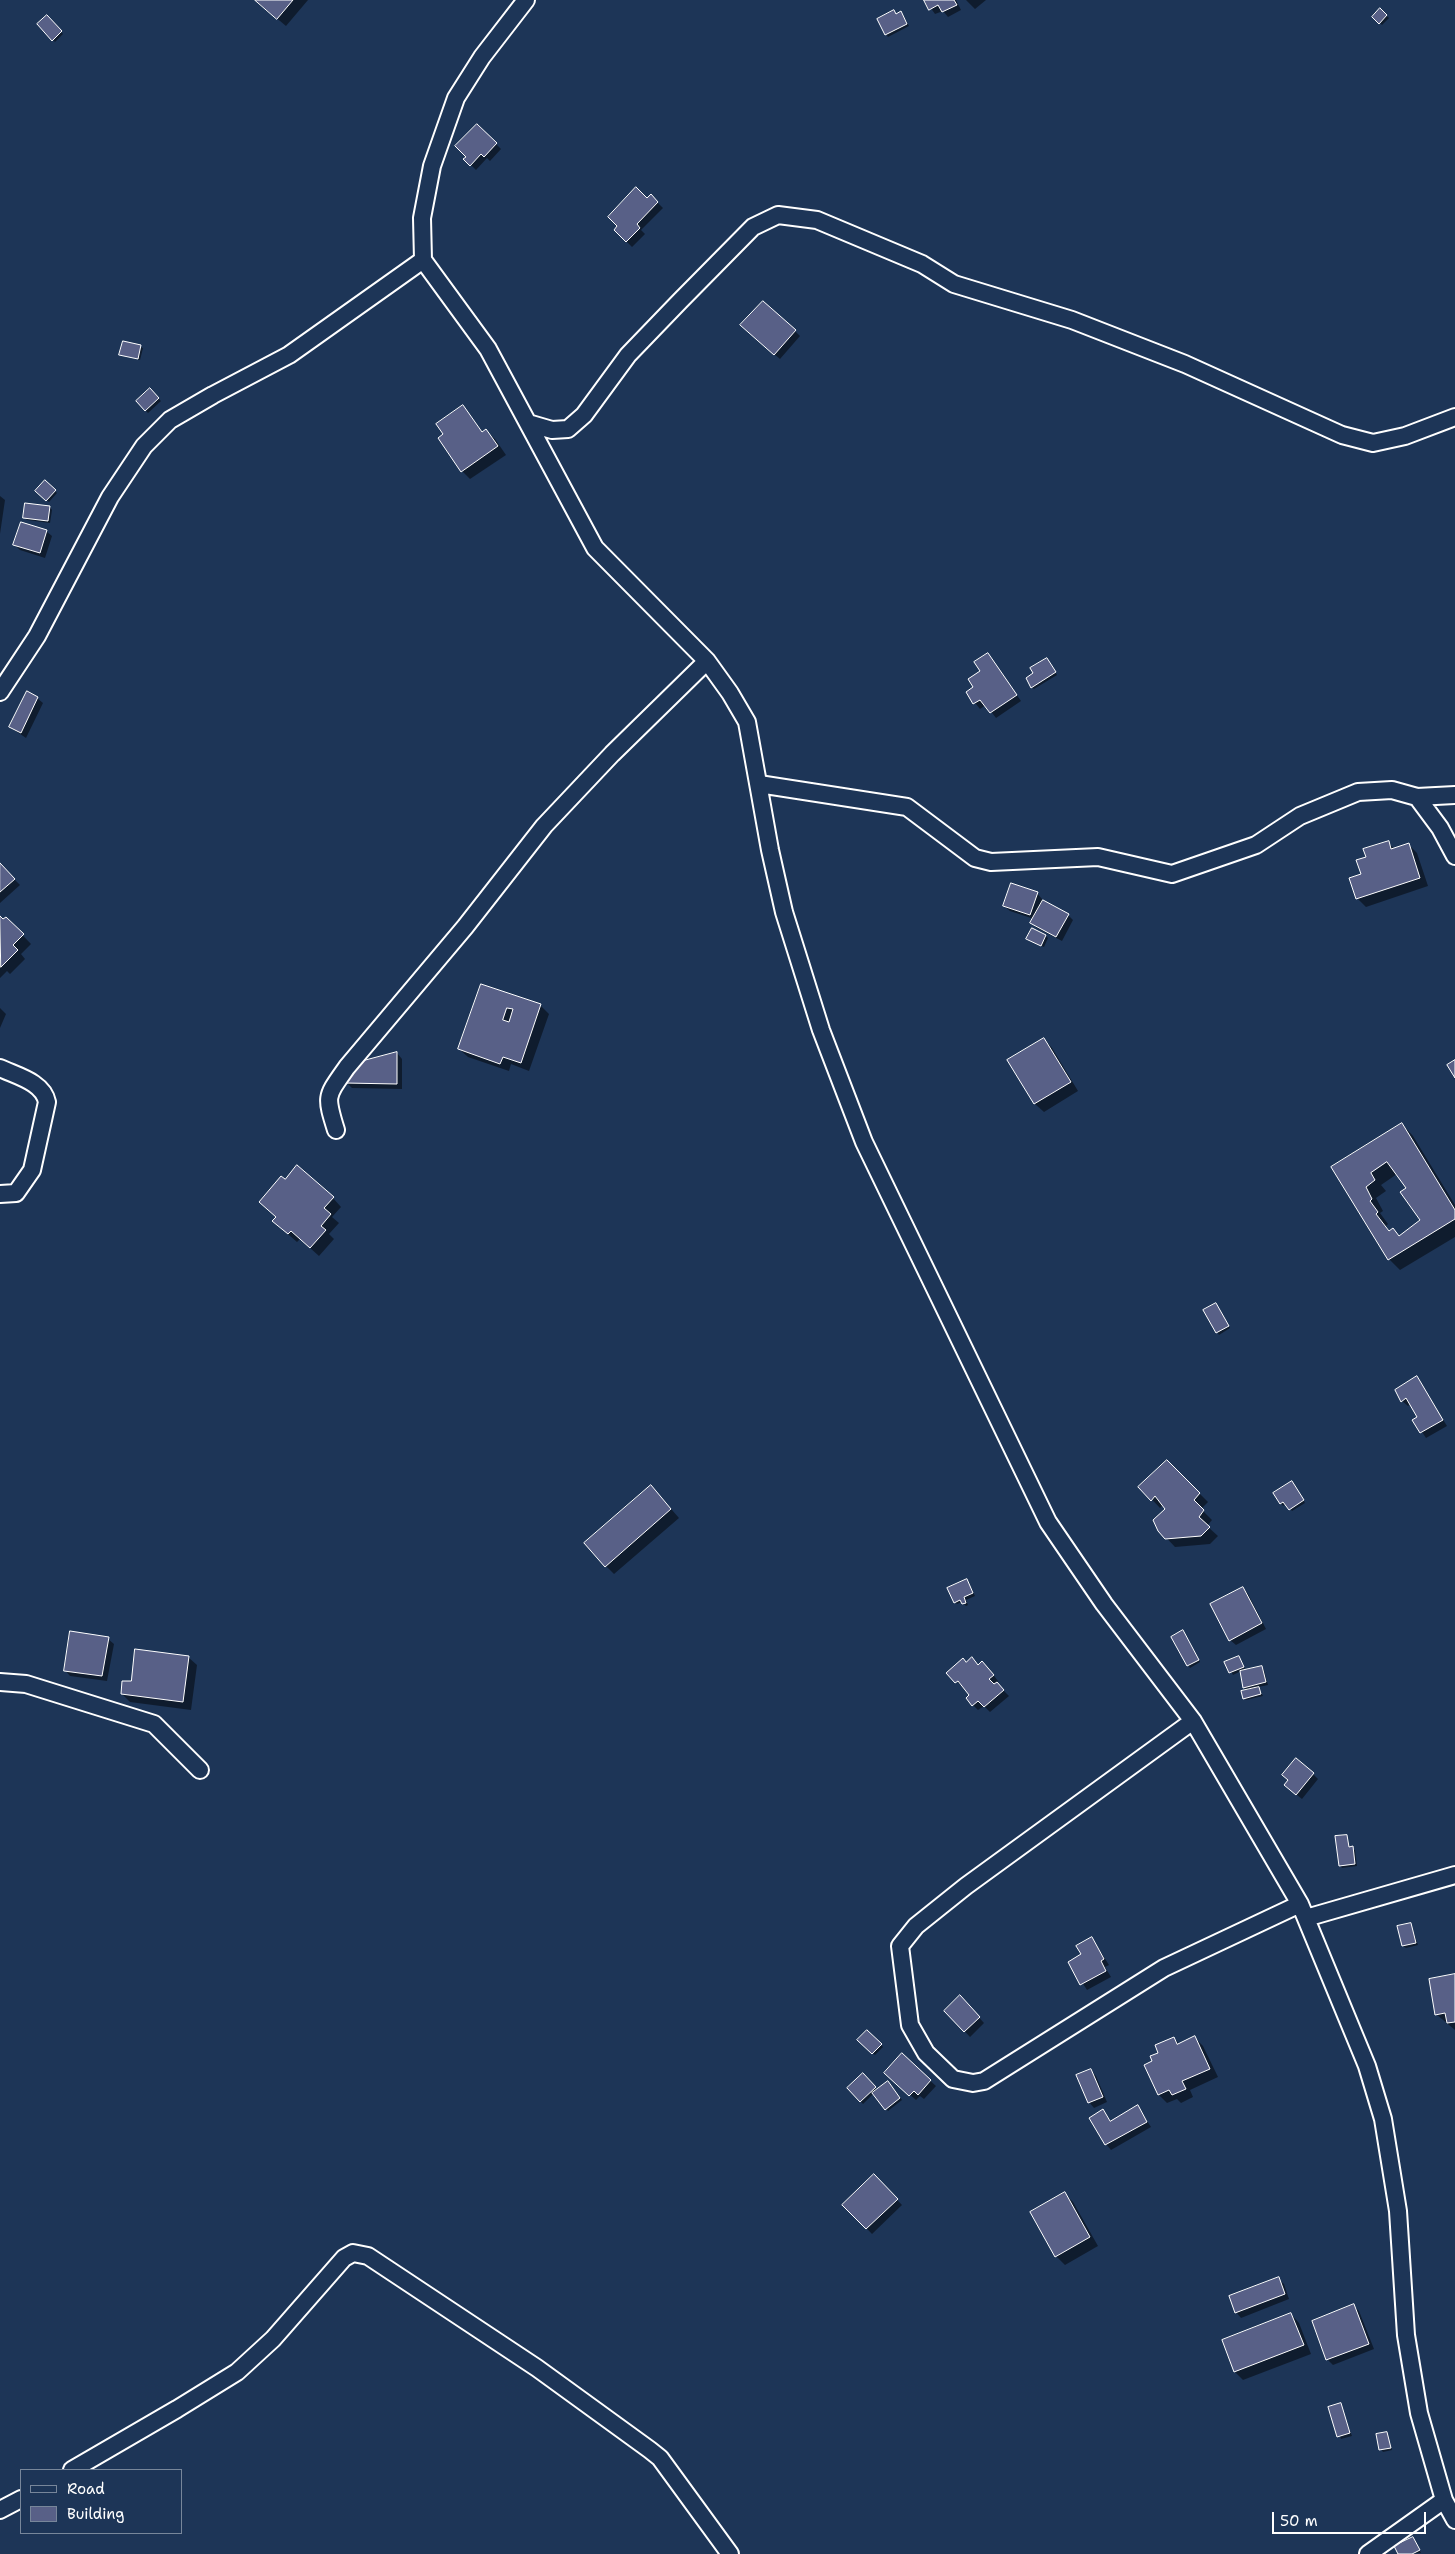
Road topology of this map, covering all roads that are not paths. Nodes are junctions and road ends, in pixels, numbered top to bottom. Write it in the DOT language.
graph roads {
  1 [pos="526,0"];
  2 [pos="423,260"];
  3 [pos="1455,417"];
  4 [pos="528,423"];
  5 [pos="707,661"];
  6 [pos="0,692"];
  7 [pos="759,784"];
  8 [pos="1455,795"];
  9 [pos="1417,797"];
  10 [pos="1455,856"];
  11 [pos="0,1068"];
  12 [pos="336,1130"];
  13 [pos="0,1194"];
  14 [pos="0,1682"];
  15 [pos="1193,1721"];
  16 [pos="200,1770"];
  17 [pos="1455,1875"];
  18 [pos="1303,1911"];
  19 [pos="74,2469"];
  20 [pos="20,2500"];
  21 [pos="1444,2500"];
  22 [pos="0,2510"];
  23 [pos="1455,2520"];
  24 [pos="730,2554"];
  25 [pos="1368,2554"];
  1 -- 2 [label="street"];
  2 -- 4 [label="street"];
  2 -- 6 [label="street"];
  3 -- 4 [label="street"];
  4 -- 5 [label="street"];
  5 -- 7 [label="street"];
  5 -- 12 [label="street"];
  7 -- 9 [label="street"];
  7 -- 15 [label="street"];
  8 -- 9 [label="street"];
  9 -- 10 [label="street"];
  11 -- 13 [label="street"];
  14 -- 16 [label="street"];
  15 -- 18 [label="street"];
  15 -- 18 [label="street"];
  17 -- 18 [label="street"];
  18 -- 21 [label="street"];
  19 -- 24 [label="street"];
  20 -- 22 [label="street"];
  21 -- 23 [label="street"];
  21 -- 25 [label="street"];
}
